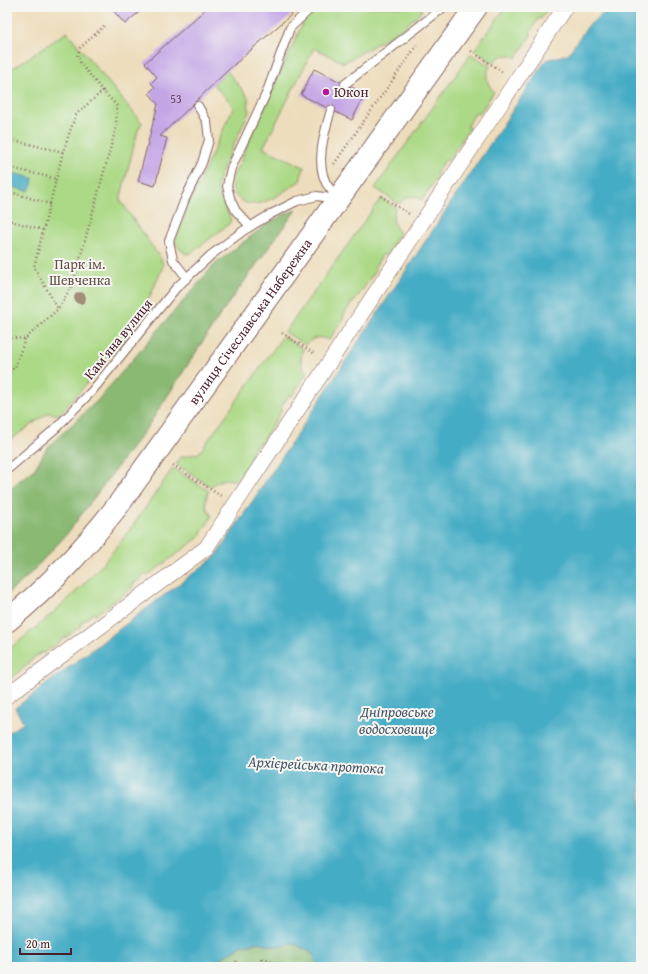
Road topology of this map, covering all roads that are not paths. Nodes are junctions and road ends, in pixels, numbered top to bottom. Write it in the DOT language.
graph roads {
  1 [pos="312,7"];
  2 [pos="444,7"];
  3 [pos="476,7"];
  4 [pos="565,7"];
  5 [pos="345,84"];
  6 [pos="198,106"];
  7 [pos="331,110"];
  8 [pos="338,199"];
  9 [pos="250,226"];
  10 [pos="187,278"];
  11 [pos="7,470"];
  12 [pos="7,621"];
  13 [pos="7,696"];
  1 -- 9 [label="lane"];
  2 -- 5 [label="lane"];
  3 -- 8 [label="main road, вулиця Січеславська Набережна"];
  4 -- 13 [label="street"];
  6 -- 10 [label="lane"];
  7 -- 8 [label="lane"];
  8 -- 9 [label="lane, Кам'яна вулиця"];
  8 -- 12 [label="main road, вулиця Січеславська Набережна"];
  9 -- 10 [label="lane, Кам'яна вулиця"];
  10 -- 11 [label="lane, Кам'яна вулиця"];
}
